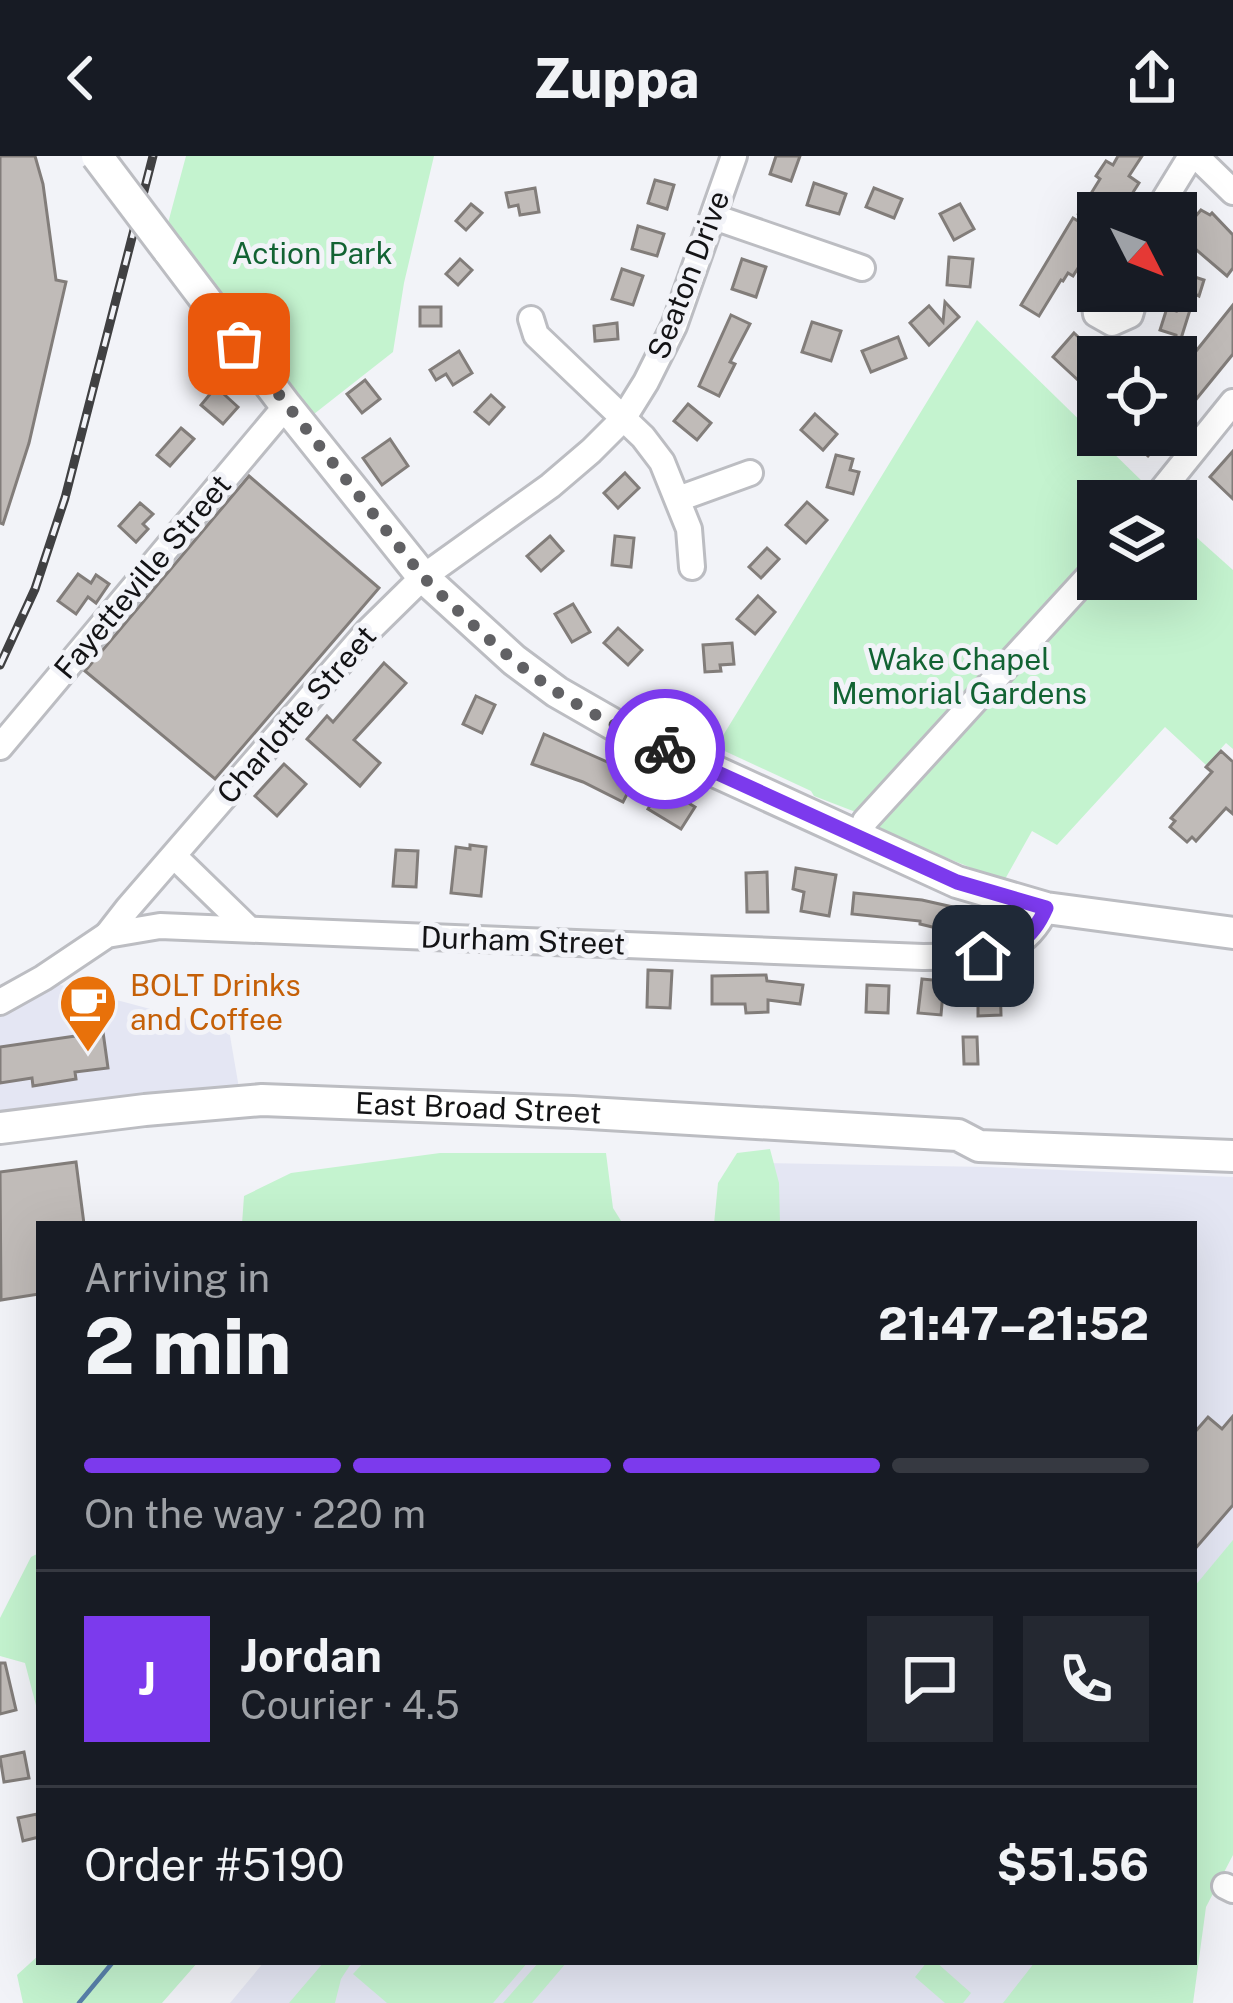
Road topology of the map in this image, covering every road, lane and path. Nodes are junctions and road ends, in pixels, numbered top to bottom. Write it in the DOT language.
graph roads {
  1 [pos="97,156"];
  2 [pos="734,156"];
  3 [pos="1194,156"];
  4 [pos="1170,192"];
  5 [pos="1233,192"];
  6 [pos="714,217"];
  7 [pos="862,268"];
  8 [pos="1096,312"];
  9 [pos="1131,312"];
  10 [pos="531,319"];
  11 [pos="1233,402"];
  12 [pos="286,406"];
  13 [pos="623,419"];
  14 [pos="751,473"];
  15 [pos="1170,480"];
  16 [pos="678,499"];
  17 [pos="692,568"];
  18 [pos="423,577"];
  19 [pos="1077,589"];
  20 [pos="0,747"];
  21 [pos="860,837"];
  22 [pos="174,856"];
  23 [pos="1046,908"];
  24 [pos="249,929"];
  25 [pos="1233,933"];
  26 [pos="107,935"];
  27 [pos="0,1001"];
  28 [pos="0,1128"];
  29 [pos="958,1135"];
  30 [pos="1233,1136"];
  31 [pos="1233,1156"];
  1 -- 12 [label="main road, bridge"];
  2 -- 6 [label="street, Seaton Drive"];
  3 -- 4 [label="street"];
  3 -- 5 [label="street"];
  6 -- 7 [label="street"];
  6 -- 13 [label="street, Seaton Drive"];
  8 -- 9 [label="street"];
  10 -- 13 [label="street"];
  11 -- 15 [label="street"];
  12 -- 18 [label="main road"];
  12 -- 20 [label="street, Fayetteville Street"];
  13 -- 16 [label="street"];
  13 -- 18 [label="street, Seaton Drive"];
  14 -- 16 [label="street"];
  16 -- 17 [label="street"];
  18 -- 21 [label="main road"];
  18 -- 22 [label="street, Charlotte Street"];
  19 -- 21 [label="street"];
  21 -- 23 [label="main road"];
  22 -- 24 [label="street"];
  22 -- 26 [label="street, Charlotte Street"];
  23 -- 24 [label="street, Durham Street"];
  23 -- 25 [label="main road"];
  24 -- 26 [label="street, Durham Street"];
  26 -- 27 [label="street, Durham Street"];
  28 -- 29 [label="main road, East Broad Street"];
  29 -- 30 [label="main road, East Broad Street"];
  29 -- 31 [label="main road, East Broad Street"];
}
